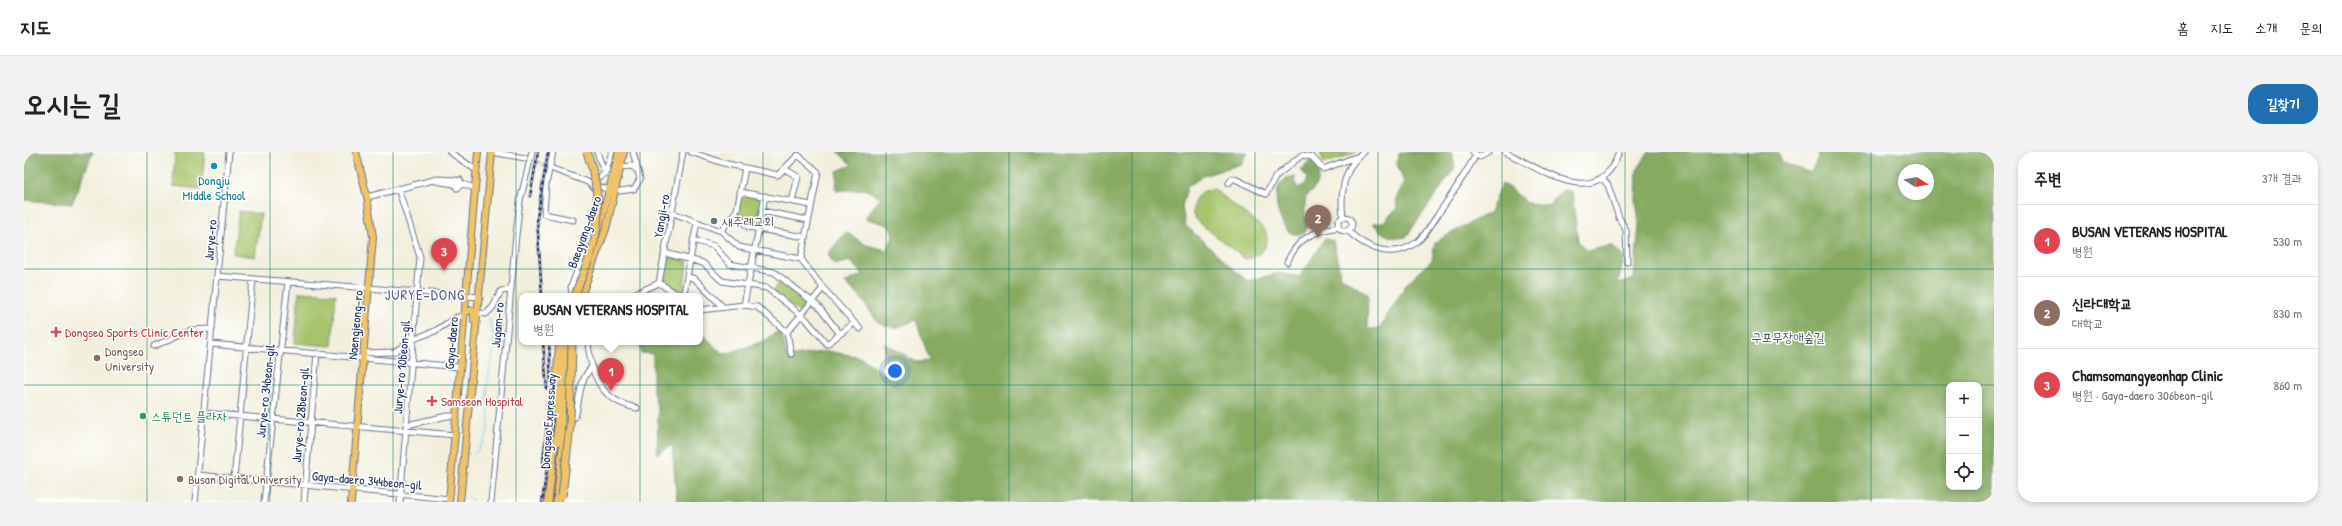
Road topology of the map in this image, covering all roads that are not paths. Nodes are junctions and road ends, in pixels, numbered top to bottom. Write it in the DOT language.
graph roads {
  1 [pos="229,152"];
  2 [pos="356,152"];
  3 [pos="450,152"];
  4 [pos="478,152"];
  5 [pos="491,152"];
  6 [pos="532,152"];
  7 [pos="553,152"];
  8 [pos="587,152"];
  9 [pos="592,152"];
  10 [pos="597,152"];
  11 [pos="612,152"];
  12 [pos="619,152"];
  13 [pos="624,152"];
  14 [pos="633,152"];
  15 [pos="683,152"];
  16 [pos="691,152"];
  17 [pos="1364,152"];
  18 [pos="1489,152"];
  19 [pos="1505,152"];
  20 [pos="1619,152"];
  21 [pos="798,153"];
  22 [pos="1475,154"];
  23 [pos="1358,156"];
  24 [pos="525,158"];
  25 [pos="621,167"];
  26 [pos="744,168"];
  27 [pos="785,168"];
  28 [pos="608,169"];
  29 [pos="476,170"];
  30 [pos="553,170"];
  31 [pos="640,174"];
  32 [pos="1602,178"];
  33 [pos="1229,183"];
  34 [pos="591,184"];
  35 [pos="398,188"];
  36 [pos="475,188"];
  37 [pos="606,189"];
  38 [pos="620,191"];
  39 [pos="740,192"];
  40 [pos="765,196"];
  41 [pos="367,197"];
  42 [pos="792,201"];
  43 [pos="811,205"];
  44 [pos="762,211"];
  45 [pos="673,213"];
  46 [pos="735,214"];
  47 [pos="1343,217"];
  48 [pos="572,220"];
  49 [pos="808,220"];
  50 [pos="697,222"];
  51 [pos="1338,227"];
  52 [pos="759,229"];
  53 [pos="721,231"];
  54 [pos="1348,231"];
  55 [pos="805,237"];
  56 [pos="693,240"];
  57 [pos="755,251"];
  58 [pos="665,253"];
  59 [pos="690,259"];
  60 [pos="801,259"];
  61 [pos="1287,262"];
  62 [pos="1627,262"];
  63 [pos="752,269"];
  64 [pos="217,276"];
  65 [pos="687,276"];
  66 [pos="253,279"];
  67 [pos="288,282"];
  68 [pos="660,283"];
  69 [pos="748,286"];
  70 [pos="823,288"];
  71 [pos="370,289"];
  72 [pos="511,290"];
  73 [pos="418,292"];
  74 [pos="573,293"];
  75 [pos="574,293"];
  76 [pos="574,293"];
  77 [pos="582,293"];
  78 [pos="582,293"];
  79 [pos="637,293"];
  80 [pos="674,293"];
  81 [pos="682,293"];
  82 [pos="466,296"];
  83 [pos="480,297"];
  84 [pos="812,302"];
  85 [pos="744,305"];
  86 [pos="724,307"];
  87 [pos="703,310"];
  88 [pos="478,313"];
  89 [pos="801,315"];
  90 [pos="464,316"];
  91 [pos="853,324"];
  92 [pos="212,329"];
  93 [pos="860,329"];
  94 [pos="476,330"];
  95 [pos="787,332"];
  96 [pos="840,334"];
  97 [pos="414,340"];
  98 [pos="211,344"];
  99 [pos="562,345"];
  100 [pos="570,345"];
  101 [pos="570,345"];
  102 [pos="588,345"];
  103 [pos="154,346"];
  104 [pos="247,347"];
  105 [pos="280,350"];
  106 [pos="317,353"];
  107 [pos="791,354"];
  108 [pos="364,355"];
  109 [pos="412,362"];
  110 [pos="459,366"];
  111 [pos="591,368"];
  112 [pos="637,408"];
  113 [pos="204,413"];
  114 [pos="240,416"];
  115 [pos="457,416"];
  116 [pos="273,419"];
  117 [pos="567,421"];
  118 [pos="311,422"];
  119 [pos="358,426"];
  120 [pos="407,428"];
  121 [pos="455,435"];
  122 [pos="198,475"];
  123 [pos="234,479"];
  124 [pos="266,482"];
  125 [pos="305,485"];
  126 [pos="352,490"];
  127 [pos="401,494"];
  128 [pos="449,500"];
  129 [pos="195,502"];
  130 [pos="264,502"];
  131 [pos="304,502"];
  132 [pos="351,502"];
  133 [pos="400,502"];
  134 [pos="460,502"];
  135 [pos="491,502"];
  136 [pos="550,502"];
  137 [pos="559,502"];
  1 -- 64 [label="street, Jurye-ro"];
  2 -- 41 [label="main road, Naengjeong-ro"];
  3 -- 29 [label="street"];
  4 -- 29 [label="main road, Gaya-daero"];
  5 -- 24 [label="street"];
  5 -- 83 [label="main road, Gaya-daero"];
  6 -- 72 [label="street, Jugam-ro"];
  7 -- 48 [label="street"];
  8 -- 75 [label="highway, bridge"];
  9 -- 77 [label="highway"];
  10 -- 28 [label="street"];
  11 -- 28 [label="street"];
  12 -- 76 [label="main road, Baegyang-daero"];
  13 -- 25 [label="main road, Baegyang-daero"];
  14 -- 31 [label="street"];
  15 -- 45 [label="street, Yangji-ro"];
  16 -- 26 [label="street"];
  17 -- 23 [label="street"];
  18 -- 22 [label="street"];
  19 -- 32 [label="street"];
  20 -- 32 [label="street"];
  21 -- 27 [label="street"];
  21 -- 43 [label="street"];
  22 -- 54 [label="street"];
  23 -- 33 [label="street"];
  23 -- 47 [label="street"];
  25 -- 31 [label="street"];
  25 -- 78 [label="main road, Baegyang-daero"];
  26 -- 27 [label="street"];
  26 -- 39 [label="street"];
  27 -- 42 [label="street"];
  28 -- 34 [label="street"];
  29 -- 36 [label="main road, Gaya-daero"];
  30 -- 34 [label="street"];
  31 -- 38 [label="street"];
  32 -- 62 [label="street"];
  34 -- 37 [label="street"];
  34 -- 74 [label="street"];
  35 -- 36 [label="street"];
  35 -- 41 [label="street"];
  35 -- 73 [label="street, Jurye-ro 10beon-gil"];
  36 -- 82 [label="main road, Gaya-daero"];
  39 -- 40 [label="street"];
  39 -- 46 [label="street"];
  40 -- 42 [label="street"];
  40 -- 44 [label="street"];
  41 -- 71 [label="main road, Naengjeong-ro"];
  42 -- 43 [label="street"];
  43 -- 49 [label="street"];
  44 -- 49 [label="street"];
  44 -- 52 [label="street"];
  45 -- 50 [label="street"];
  45 -- 58 [label="street, Yangji-ro"];
  46 -- 52 [label="street"];
  46 -- 53 [label="street"];
  47 -- 51 [label="street"];
  47 -- 54 [label="street"];
  49 -- 55 [label="street"];
  50 -- 53 [label="street"];
  50 -- 56 [label="street"];
  51 -- 54 [label="street"];
  51 -- 61 [label="street"];
  52 -- 55 [label="street"];
  52 -- 57 [label="street"];
  53 -- 57 [label="street"];
  55 -- 60 [label="street"];
  56 -- 59 [label="street"];
  56 -- 63 [label="street"];
  57 -- 60 [label="street"];
  57 -- 63 [label="street"];
  58 -- 59 [label="street"];
  58 -- 68 [label="street, Yangji-ro"];
  59 -- 65 [label="street"];
  59 -- 69 [label="street"];
  60 -- 70 [label="street"];
  63 -- 69 [label="street"];
  63 -- 84 [label="street"];
  64 -- 66 [label="street"];
  64 -- 92 [label="street, Jurye-ro"];
  65 -- 81 [label="street"];
  65 -- 86 [label="street"];
  66 -- 67 [label="street"];
  66 -- 104 [label="street"];
  67 -- 71 [label="street"];
  67 -- 105 [label="street, Jurye-ro 34beon-gil"];
  68 -- 79 [label="street"];
  68 -- 80 [label="street"];
  69 -- 85 [label="street"];
  69 -- 89 [label="street"];
  70 -- 84 [label="street"];
  70 -- 91 [label="street"];
  71 -- 73 [label="street"];
  71 -- 108 [label="main road, Naengjeong-ro"];
  72 -- 88 [label="street, Gaya-daero"];
  72 -- 135 [label="street, Jugam-ro"];
  73 -- 82 [label="street"];
  73 -- 97 [label="street, Jurye-ro 10beon-gil"];
  82 -- 83 [label="street"];
  82 -- 90 [label="main road, Gaya-daero"];
  83 -- 88 [label="main road, Gaya-daero"];
  84 -- 89 [label="street"];
  84 -- 96 [label="street"];
  85 -- 86 [label="street"];
  85 -- 95 [label="street"];
  86 -- 87 [label="street"];
  88 -- 94 [label="main road, Gaya-daero"];
  89 -- 95 [label="street"];
  89 -- 96 [label="street"];
  90 -- 94 [label="main road"];
  90 -- 97 [label="street"];
  90 -- 110 [label="main road, Gaya-daero"];
  91 -- 93 [label="street"];
  91 -- 96 [label="street"];
  92 -- 98 [label="street, Jurye-ro"];
  92 -- 103 [label="street"];
  94 -- 134 [label="main road, Gaya-daero"];
  95 -- 107 [label="street"];
  97 -- 108 [label="street"];
  97 -- 109 [label="street, Jurye-ro 10beon-gil"];
  98 -- 104 [label="street"];
  98 -- 113 [label="street, Jurye-ro"];
  99 -- 136 [label="highway, Dongseo Expressway"];
  100 -- 117 [label="main road"];
  101 -- 137 [label="highway, bridge"];
  102 -- 111 [label="street"];
  104 -- 105 [label="street"];
  104 -- 114 [label="street"];
  105 -- 106 [label="street"];
  105 -- 116 [label="street, Jurye-ro 34beon-gil"];
  106 -- 108 [label="street"];
  106 -- 118 [label="street, Jurye-ro 28beon-gil"];
  108 -- 109 [label="street"];
  108 -- 119 [label="main road, Naengjeong-ro"];
  109 -- 110 [label="street"];
  109 -- 120 [label="street, Jurye-ro 10beon-gil"];
  110 -- 115 [label="main road, Gaya-daero"];
  111 -- 112 [label="street"];
  111 -- 117 [label="street"];
  113 -- 114 [label="street"];
  113 -- 122 [label="street, Jurye-ro"];
  114 -- 116 [label="street"];
  114 -- 123 [label="street"];
  115 -- 120 [label="street"];
  115 -- 121 [label="main road, Gaya-daero"];
  116 -- 118 [label="street"];
  116 -- 124 [label="street, Jurye-ro 34beon-gil"];
  117 -- 137 [label="main road"];
  118 -- 119 [label="street"];
  118 -- 125 [label="street, Jurye-ro 28beon-gil"];
  119 -- 120 [label="street"];
  119 -- 126 [label="main road, Naengjeong-ro"];
  120 -- 121 [label="street"];
  120 -- 127 [label="street, Jurye-ro 10beon-gil"];
  121 -- 128 [label="main road, Gaya-daero"];
  122 -- 123 [label="street, Gaya-daero 344beon-gil"];
  122 -- 129 [label="street, Jurye-ro"];
  123 -- 124 [label="street, Gaya-daero 344beon-gil"];
  124 -- 125 [label="street, Gaya-daero 344beon-gil"];
  124 -- 130 [label="street, Jurye-ro 34beon-gil"];
  125 -- 126 [label="street, Gaya-daero 344beon-gil"];
  125 -- 131 [label="street, Jurye-ro 28beon-gil"];
  126 -- 127 [label="street, Gaya-daero 344beon-gil"];
  126 -- 132 [label="main road, Naengjeong-ro"];
  127 -- 128 [label="street, Gaya-daero 344beon-gil"];
  127 -- 133 [label="street, Jurye-ro 10beon-gil"];
}
